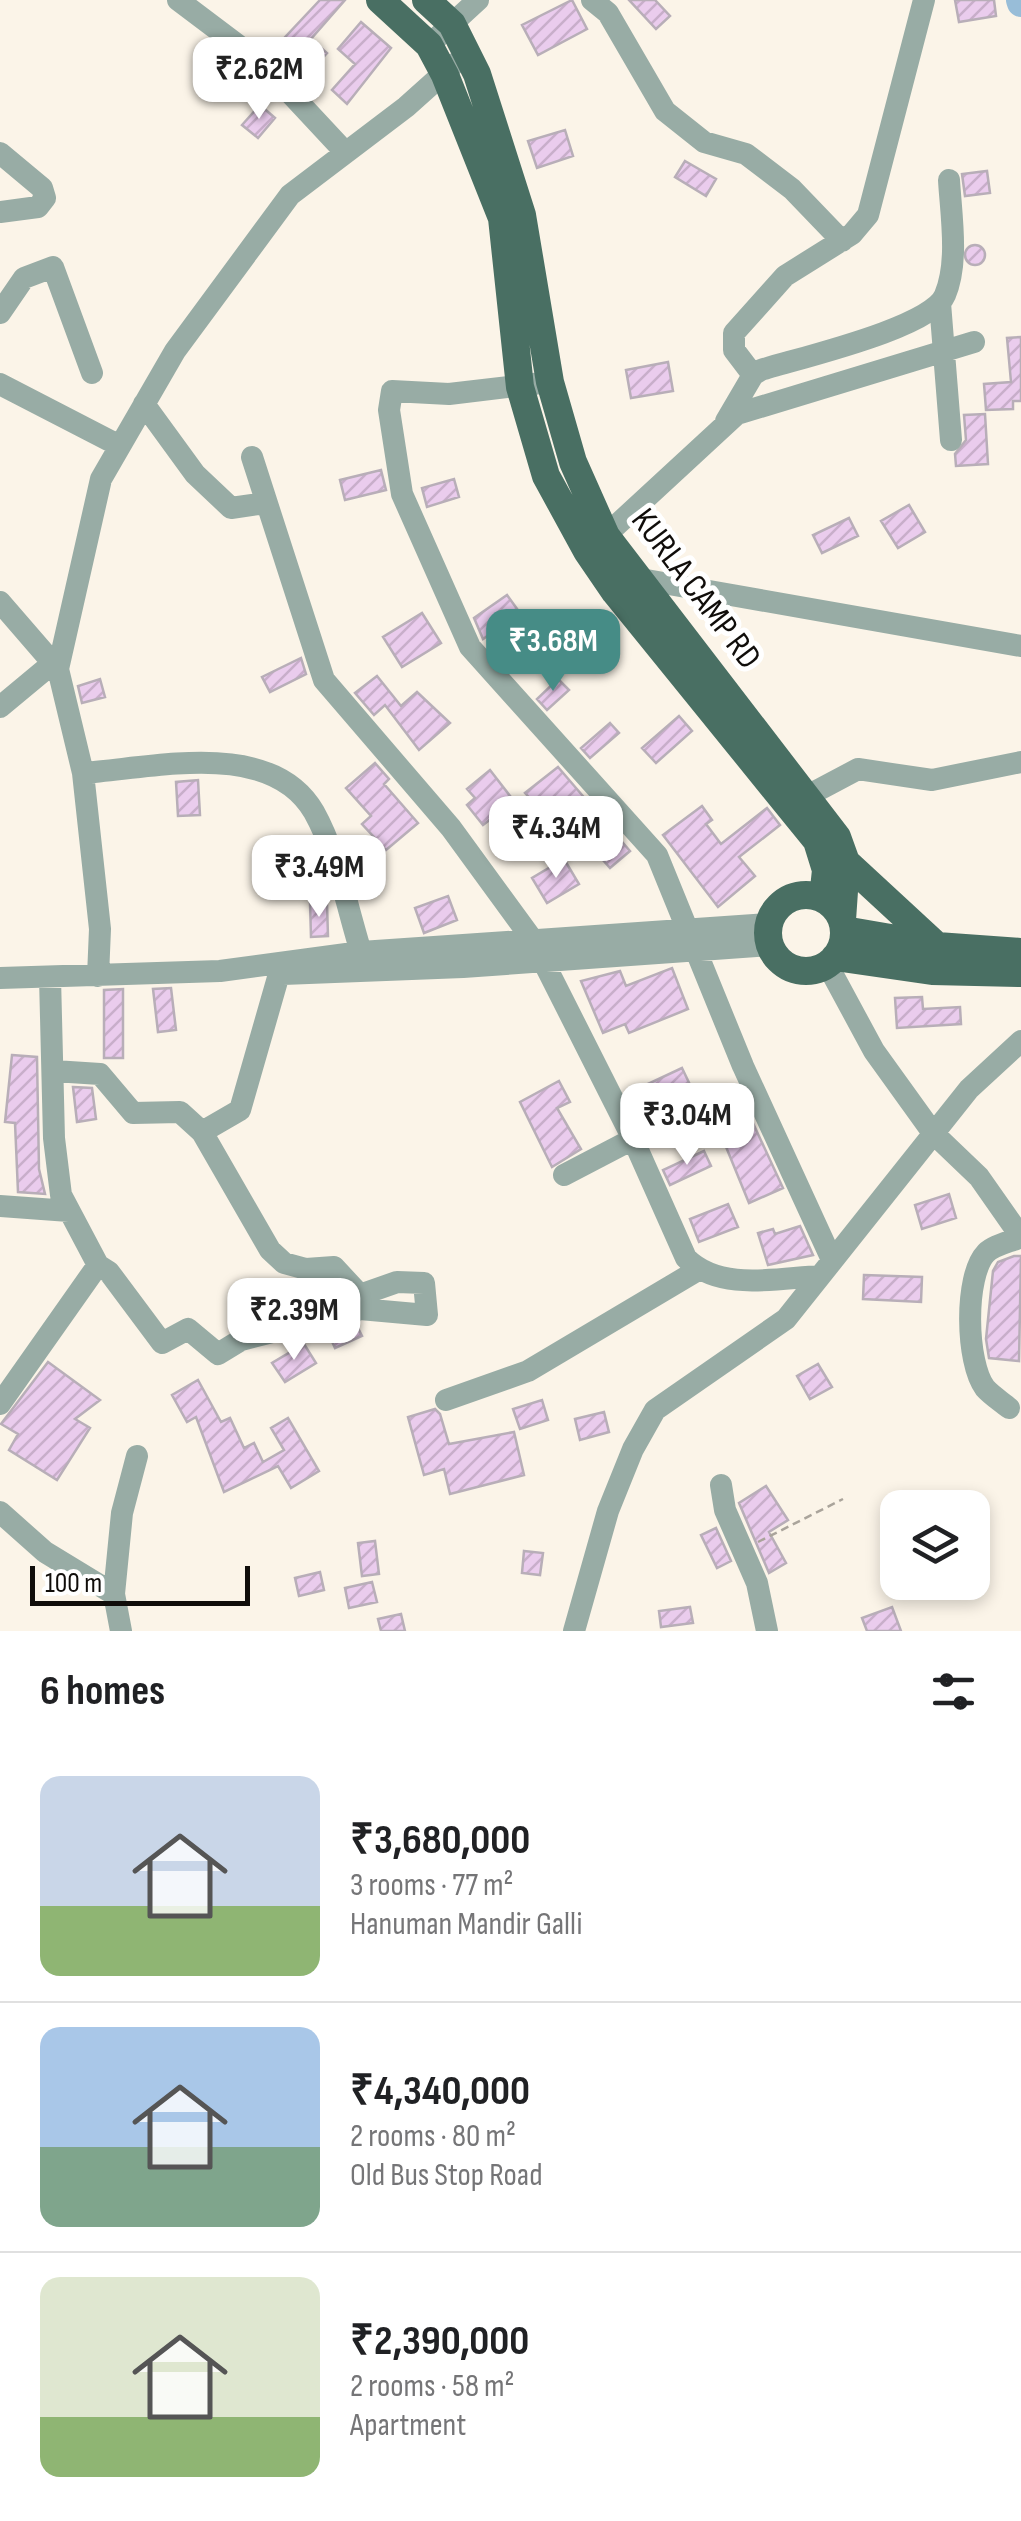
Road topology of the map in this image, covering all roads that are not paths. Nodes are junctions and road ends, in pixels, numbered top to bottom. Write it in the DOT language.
graph roads {
  1 [pos="178,0"];
  2 [pos="380,0"];
  3 [pos="426,0"];
  4 [pos="478,0"];
  5 [pos="592,0"];
  6 [pos="924,0"];
  7 [pos="459,36"];
  8 [pos="429,45"];
  9 [pos="445,74"];
  10 [pos="345,152"];
  11 [pos="0,153"];
  12 [pos="949,180"];
  13 [pos="0,212"];
  14 [pos="842,240"];
  15 [pos="940,303"];
  16 [pos="0,313"];
  17 [pos="974,342"];
  18 [pos="941,352"];
  19 [pos="92,373"];
  20 [pos="753,375"];
  21 [pos="550,382"];
  22 [pos="0,384"];
  23 [pos="520,387"];
  24 [pos="144,404"];
  25 [pos="724,424"];
  26 [pos="951,440"];
  27 [pos="118,446"];
  28 [pos="252,457"];
  29 [pos="265,503"];
  30 [pos="597,544"];
  31 [pos="635,578"];
  32 [pos="0,602"];
  33 [pos="1021,646"];
  34 [pos="56,666"];
  35 [pos="0,708"];
  36 [pos="1021,762"];
  37 [pos="83,774"];
  38 [pos="809,795"];
  39 [pos="846,862"];
  40 [pos="823,898"];
  41 [pos="843,925"];
  42 [pos="769,935"];
  43 [pos="690,938"];
  44 [pos="938,946"];
  45 [pos="537,950"];
  46 [pos="361,952"];
  47 [pos="1021,952"];
  48 [pos="412,959"];
  49 [pos="831,961"];
  50 [pos="220,972"];
  51 [pos="1021,973"];
  52 [pos="279,974"];
  53 [pos="50,976"];
  54 [pos="98,976"];
  55 [pos="0,978"];
  56 [pos="1021,1041"];
  57 [pos="54,1071"];
  58 [pos="202,1132"];
  59 [pos="934,1133"];
  60 [pos="634,1139"];
  61 [pos="564,1175"];
  62 [pos="0,1206"];
  63 [pos="69,1211"];
  64 [pos="1013,1226"];
  65 [pos="98,1266"];
  66 [pos="698,1270"];
  67 [pos="822,1275"];
  68 [pos="446,1400"];
  69 [pos="0,1404"];
  70 [pos="1009,1408"];
  71 [pos="137,1456"];
  72 [pos="721,1485"];
  73 [pos="0,1512"];
  74 [pos="114,1594"];
  75 [pos="121,1631"];
  76 [pos="574,1631"];
  77 [pos="767,1631"];
  1 -- 10 [label="street"];
  2 -- 8 [label="main road, KURLA CAMP RD"];
  3 -- 7 [label="main road, KURLA CAMP RD"];
  4 -- 7 [label="street"];
  5 -- 14 [label="street"];
  6 -- 14 [label="street"];
  7 -- 8 [label="street"];
  7 -- 9 [label="street"];
  7 -- 21 [label="main road, KURLA CAMP RD"];
  8 -- 9 [label="main road, KURLA CAMP RD"];
  9 -- 10 [label="street"];
  9 -- 23 [label="main road, KURLA CAMP RD"];
  10 -- 24 [label="street"];
  11 -- 13 [label="street"];
  12 -- 15 [label="street"];
  14 -- 20 [label="street"];
  15 -- 18 [label="street"];
  15 -- 20 [label="street"];
  16 -- 19 [label="street"];
  17 -- 18 [label="street"];
  18 -- 25 [label="street"];
  18 -- 26 [label="street"];
  20 -- 25 [label="street"];
  21 -- 23 [label="street"];
  21 -- 30 [label="main road, KURLA CAMP RD"];
  22 -- 27 [label="street"];
  23 -- 30 [label="main road, KURLA CAMP RD"];
  23 -- 43 [label="street"];
  24 -- 27 [label="street"];
  24 -- 29 [label="street"];
  25 -- 30 [label="street"];
  27 -- 34 [label="street"];
  28 -- 29 [label="street"];
  29 -- 45 [label="street"];
  30 -- 31 [label="main road, KURLA CAMP RD"];
  30 -- 40 [label="main road, KURLA CAMP RD"];
  31 -- 33 [label="street"];
  31 -- 38 [label="main road, KURLA CAMP RD"];
  32 -- 34 [label="street"];
  34 -- 35 [label="street"];
  34 -- 37 [label="street"];
  36 -- 38 [label="street"];
  37 -- 46 [label="street"];
  37 -- 54 [label="street"];
  38 -- 39 [label="main road, KURLA CAMP RD"];
  39 -- 41 [label="main road"];
  39 -- 44 [label="main road"];
  40 -- 41 [label="main road"];
  40 -- 42 [label="main road"];
  41 -- 44 [label="main road"];
  41 -- 49 [label="main road"];
  42 -- 43 [label="street"];
  42 -- 49 [label="main road"];
  43 -- 45 [label="street"];
  43 -- 67 [label="street"];
  44 -- 47 [label="main road"];
  45 -- 48 [label="street"];
  45 -- 60 [label="street"];
  46 -- 48 [label="street"];
  46 -- 50 [label="street"];
  48 -- 52 [label="street"];
  49 -- 51 [label="main road"];
  49 -- 59 [label="street"];
  50 -- 52 [label="street"];
  50 -- 54 [label="street"];
  52 -- 58 [label="street"];
  53 -- 54 [label="street"];
  53 -- 55 [label="street"];
  53 -- 57 [label="street"];
  56 -- 59 [label="street"];
  57 -- 58 [label="street"];
  57 -- 63 [label="street"];
  58 -- 65 [label="street"];
  59 -- 64 [label="street"];
  59 -- 67 [label="street"];
  60 -- 61 [label="street"];
  60 -- 66 [label="street"];
  62 -- 63 [label="street"];
  63 -- 65 [label="street"];
  64 -- 70 [label="street"];
  65 -- 69 [label="street"];
  66 -- 67 [label="street"];
  66 -- 68 [label="street"];
  67 -- 76 [label="street"];
  71 -- 74 [label="street"];
  72 -- 77 [label="street"];
  73 -- 74 [label="street"];
  74 -- 75 [label="street"];
}
